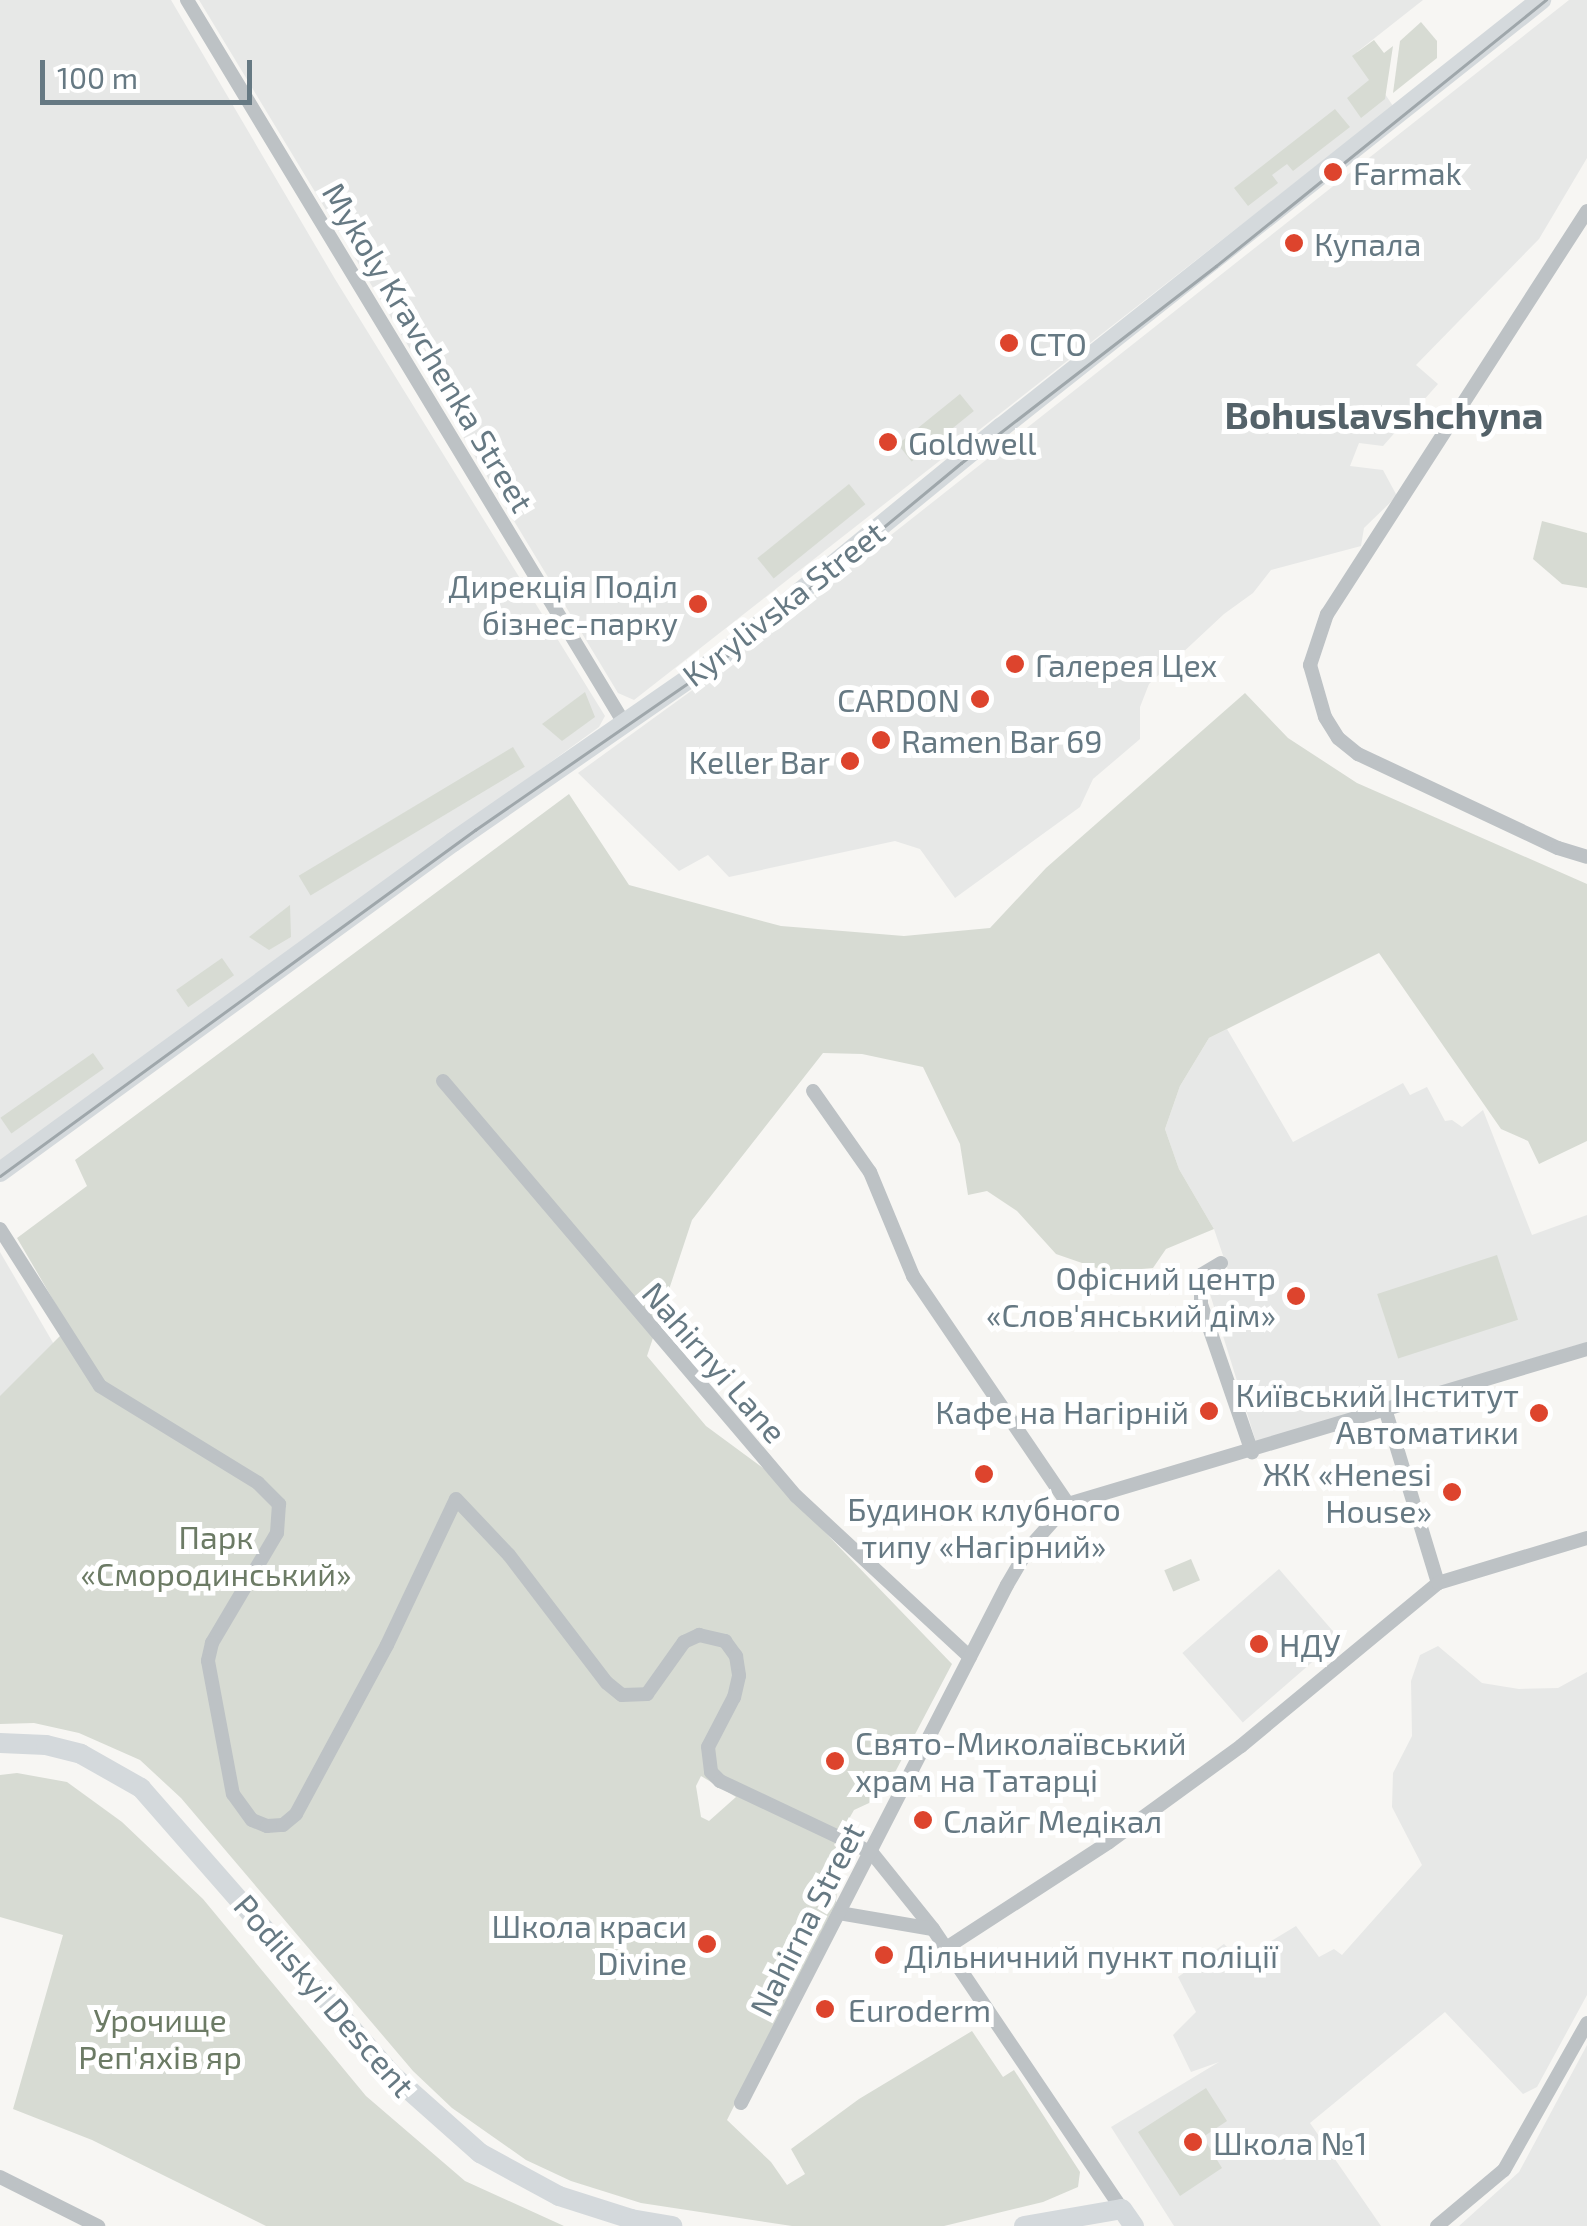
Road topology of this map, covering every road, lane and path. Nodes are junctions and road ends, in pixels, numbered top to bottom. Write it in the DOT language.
graph roads {
  1 [pos="187,0"];
  2 [pos="1542,0"];
  3 [pos="1587,211"];
  4 [pos="624,723"];
  5 [pos="1587,856"];
  6 [pos="442,1082"];
  7 [pos="814,1091"];
  8 [pos="0,1172"];
  9 [pos="0,1229"];
  10 [pos="1221,1263"];
  11 [pos="1587,1349"];
  12 [pos="1386,1412"];
  13 [pos="1252,1452"];
  14 [pos="1068,1504"];
  15 [pos="1587,1538"];
  16 [pos="1438,1583"];
  17 [pos="970,1657"];
  18 [pos="0,1743"];
  19 [pos="872,1853"];
  20 [pos="839,1912"];
  21 [pos="933,1929"];
  22 [pos="946,1948"];
  23 [pos="1587,2023"];
  24 [pos="741,2103"];
  25 [pos="0,2177"];
  26 [pos="1128,2217"];
  27 [pos="98,2226"];
  28 [pos="672,2226"];
  29 [pos="1024,2226"];
  30 [pos="1437,2226"];
  1 -- 4 [label="street, Mykoly Kravchenka Street"];
  2 -- 4 [label="main road, Kyrylivska Street"];
  3 -- 5 [label="street"];
  4 -- 8 [label="main road, Kyrylivska Street"];
  6 -- 17 [label="street, Nahirnyi Lane"];
  7 -- 14 [label="street"];
  9 -- 19 [label="street"];
  10 -- 13 [label="street"];
  11 -- 12 [label="street"];
  12 -- 13 [label="street"];
  12 -- 16 [label="street"];
  13 -- 14 [label="street"];
  14 -- 17 [label="street, Nahirna Street"];
  15 -- 16 [label="street"];
  16 -- 22 [label="street"];
  17 -- 19 [label="street, Nahirna Street"];
  18 -- 28 [label="main road, Podilskyi Descent"];
  19 -- 20 [label="street, Nahirna Street"];
  19 -- 21 [label="street"];
  20 -- 21 [label="street"];
  20 -- 24 [label="street, Nahirna Street"];
  21 -- 22 [label="street"];
  22 -- 26 [label="street"];
  23 -- 30 [label="street"];
  25 -- 27 [label="street"];
  26 -- 29 [label="main road"];
}
